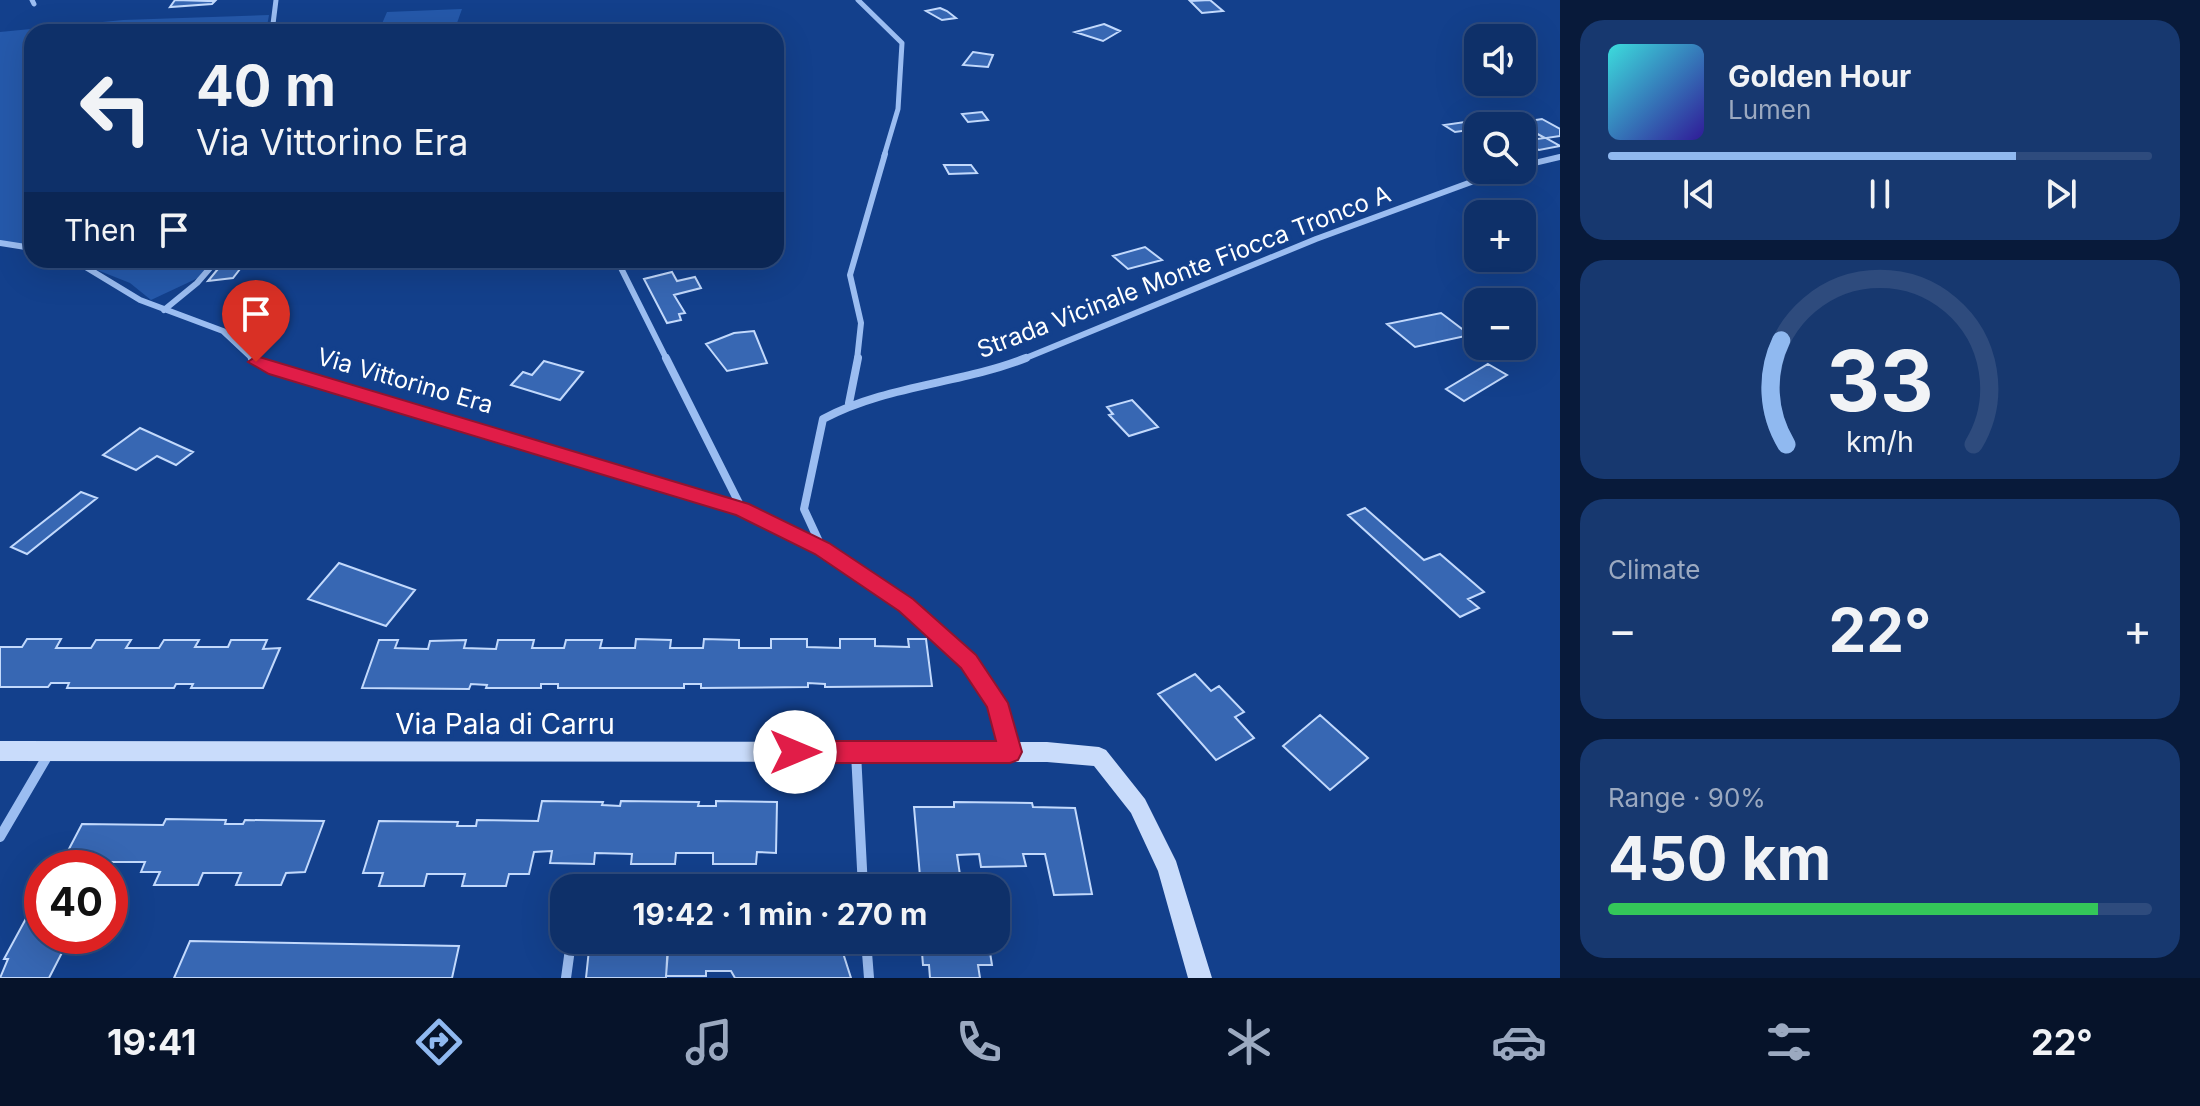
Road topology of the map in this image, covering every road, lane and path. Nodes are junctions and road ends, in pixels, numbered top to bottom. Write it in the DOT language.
graph roads {
  1 [pos="276,0"];
  2 [pos="858,0"];
  3 [pos="273,24"];
  4 [pos="1560,157"];
  5 [pos="1536,163"];
  6 [pos="1465,184"];
  7 [pos="0,243"];
  8 [pos="24,247"];
  9 [pos="87,268"];
  10 [pos="210,268"];
  11 [pos="621,268"];
  12 [pos="164,310"];
  13 [pos="849,403"];
  14 [pos="742,509"];
  15 [pos="822,549"];
  16 [pos="0,751"];
  17 [pos="50,751"];
  18 [pos="856,752"];
  19 [pos="1010,752"];
  20 [pos="0,837"];
  21 [pos="862,874"];
  22 [pos="569,954"];
  23 [pos="867,954"];
  24 [pos="566,978"];
  25 [pos="869,978"];
  26 [pos="1200,978"];
  1 -- 3 [label="street"];
  2 -- 13 [label="street"];
  4 -- 5 [label="street"];
  6 -- 13 [label="street, Strada Vicinale Monte Fiocca Tronco A"];
  7 -- 8 [label="street"];
  9 -- 12 [label="street, Via Vittorino Era"];
  10 -- 12 [label="street"];
  11 -- 14 [label="street"];
  12 -- 14 [label="street, Via Vittorino Era"];
  13 -- 15 [label="street, Strada Vicinale Monte Fiocca Tronco A"];
  14 -- 15 [label="street, Via Vittorino Era"];
  15 -- 19 [label="street, Via Vittorino Era"];
  16 -- 17 [label="street, Via Pala di Carru"];
  17 -- 18 [label="street, Via Pala di Carru"];
  17 -- 20 [label="street"];
  18 -- 19 [label="street, Via Pala di Carru"];
  18 -- 21 [label="street"];
  19 -- 26 [label="street"];
  22 -- 24 [label="street"];
  23 -- 25 [label="street"];
}
